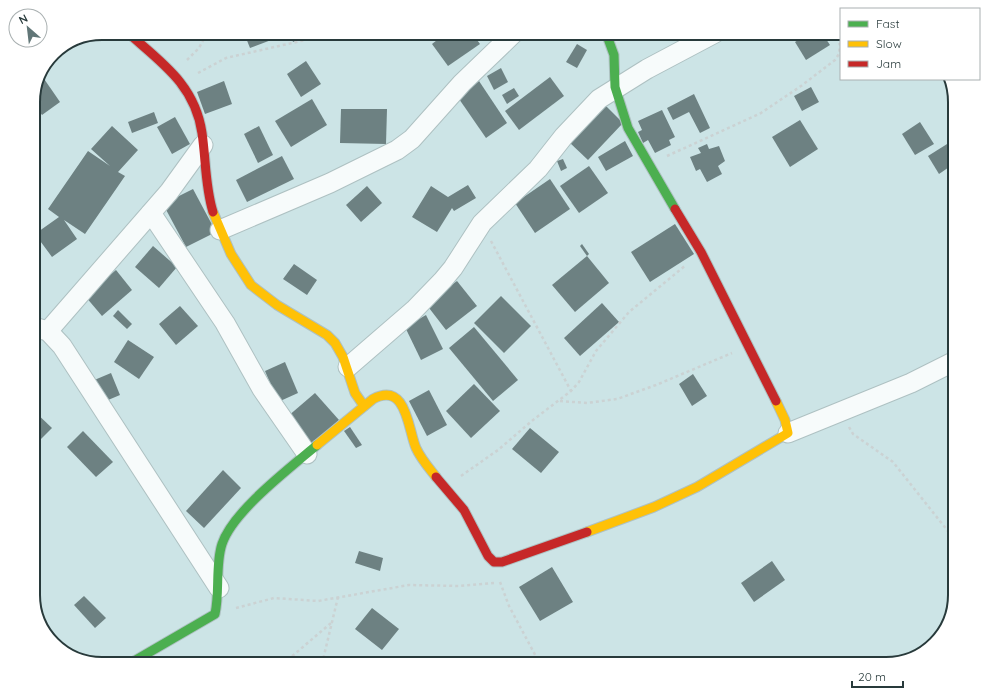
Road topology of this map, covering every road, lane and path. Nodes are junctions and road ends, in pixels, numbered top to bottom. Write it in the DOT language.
graph roads {
  1 [pos="136,40"];
  2 [pos="204,40"];
  3 [pos="305,40"];
  4 [pos="507,40"];
  5 [pos="609,40"];
  6 [pos="701,40"];
  7 [pos="840,45"];
  8 [pos="173,75"];
  9 [pos="181,82"];
  10 [pos="616,87"];
  11 [pos="204,145"];
  12 [pos="650,163"];
  13 [pos="151,213"];
  14 [pos="482,223"];
  15 [pos="220,230"];
  16 [pos="701,252"];
  17 [pos="41,329"];
  18 [pos="749,346"];
  19 [pos="948,364"];
  20 [pos="348,367"];
  21 [pos="571,392"];
  22 [pos="560,401"];
  23 [pos="364,406"];
  24 [pos="839,411"];
  25 [pos="788,433"];
  26 [pos="307,454"];
  27 [pos="446,487"];
  28 [pos="948,531"];
  29 [pos="494,562"];
  30 [pos="500,582"];
  31 [pos="219,588"];
  32 [pos="338,597"];
  33 [pos="215,614"];
  34 [pos="331,622"];
  35 [pos="141,657"];
  36 [pos="291,657"];
  37 [pos="324,657"];
  38 [pos="536,657"];
  1 -- 8 [label="street"];
  2 -- 8 [label="path"];
  3 -- 9 [label="path"];
  4 -- 15 [label="street"];
  5 -- 10 [label="street"];
  6 -- 10 [label="street"];
  7 -- 12 [label="path"];
  8 -- 9 [label="street"];
  9 -- 11 [label="street"];
  10 -- 12 [label="street"];
  10 -- 14 [label="street"];
  11 -- 13 [label="street"];
  11 -- 15 [label="street"];
  12 -- 16 [label="street"];
  13 -- 17 [label="street"];
  13 -- 26 [label="street"];
  14 -- 20 [label="street"];
  14 -- 21 [label="path"];
  15 -- 20 [label="street"];
  16 -- 18 [label="street"];
  16 -- 21 [label="path"];
  17 -- 31 [label="street"];
  18 -- 22 [label="path"];
  18 -- 25 [label="street"];
  19 -- 24 [label="street"];
  20 -- 23 [label="street"];
  21 -- 22 [label="path"];
  22 -- 27 [label="path"];
  23 -- 26 [label="street"];
  23 -- 27 [label="street"];
  24 -- 25 [label="street"];
  24 -- 28 [label="path"];
  25 -- 29 [label="street"];
  26 -- 31 [label="street"];
  27 -- 29 [label="street"];
  29 -- 30 [label="path"];
  30 -- 32 [label="path"];
  30 -- 38 [label="path"];
  31 -- 33 [label="street"];
  32 -- 33 [label="path"];
  32 -- 34 [label="path"];
  33 -- 35 [label="street"];
  34 -- 36 [label="path"];
  34 -- 37 [label="path"];
}
